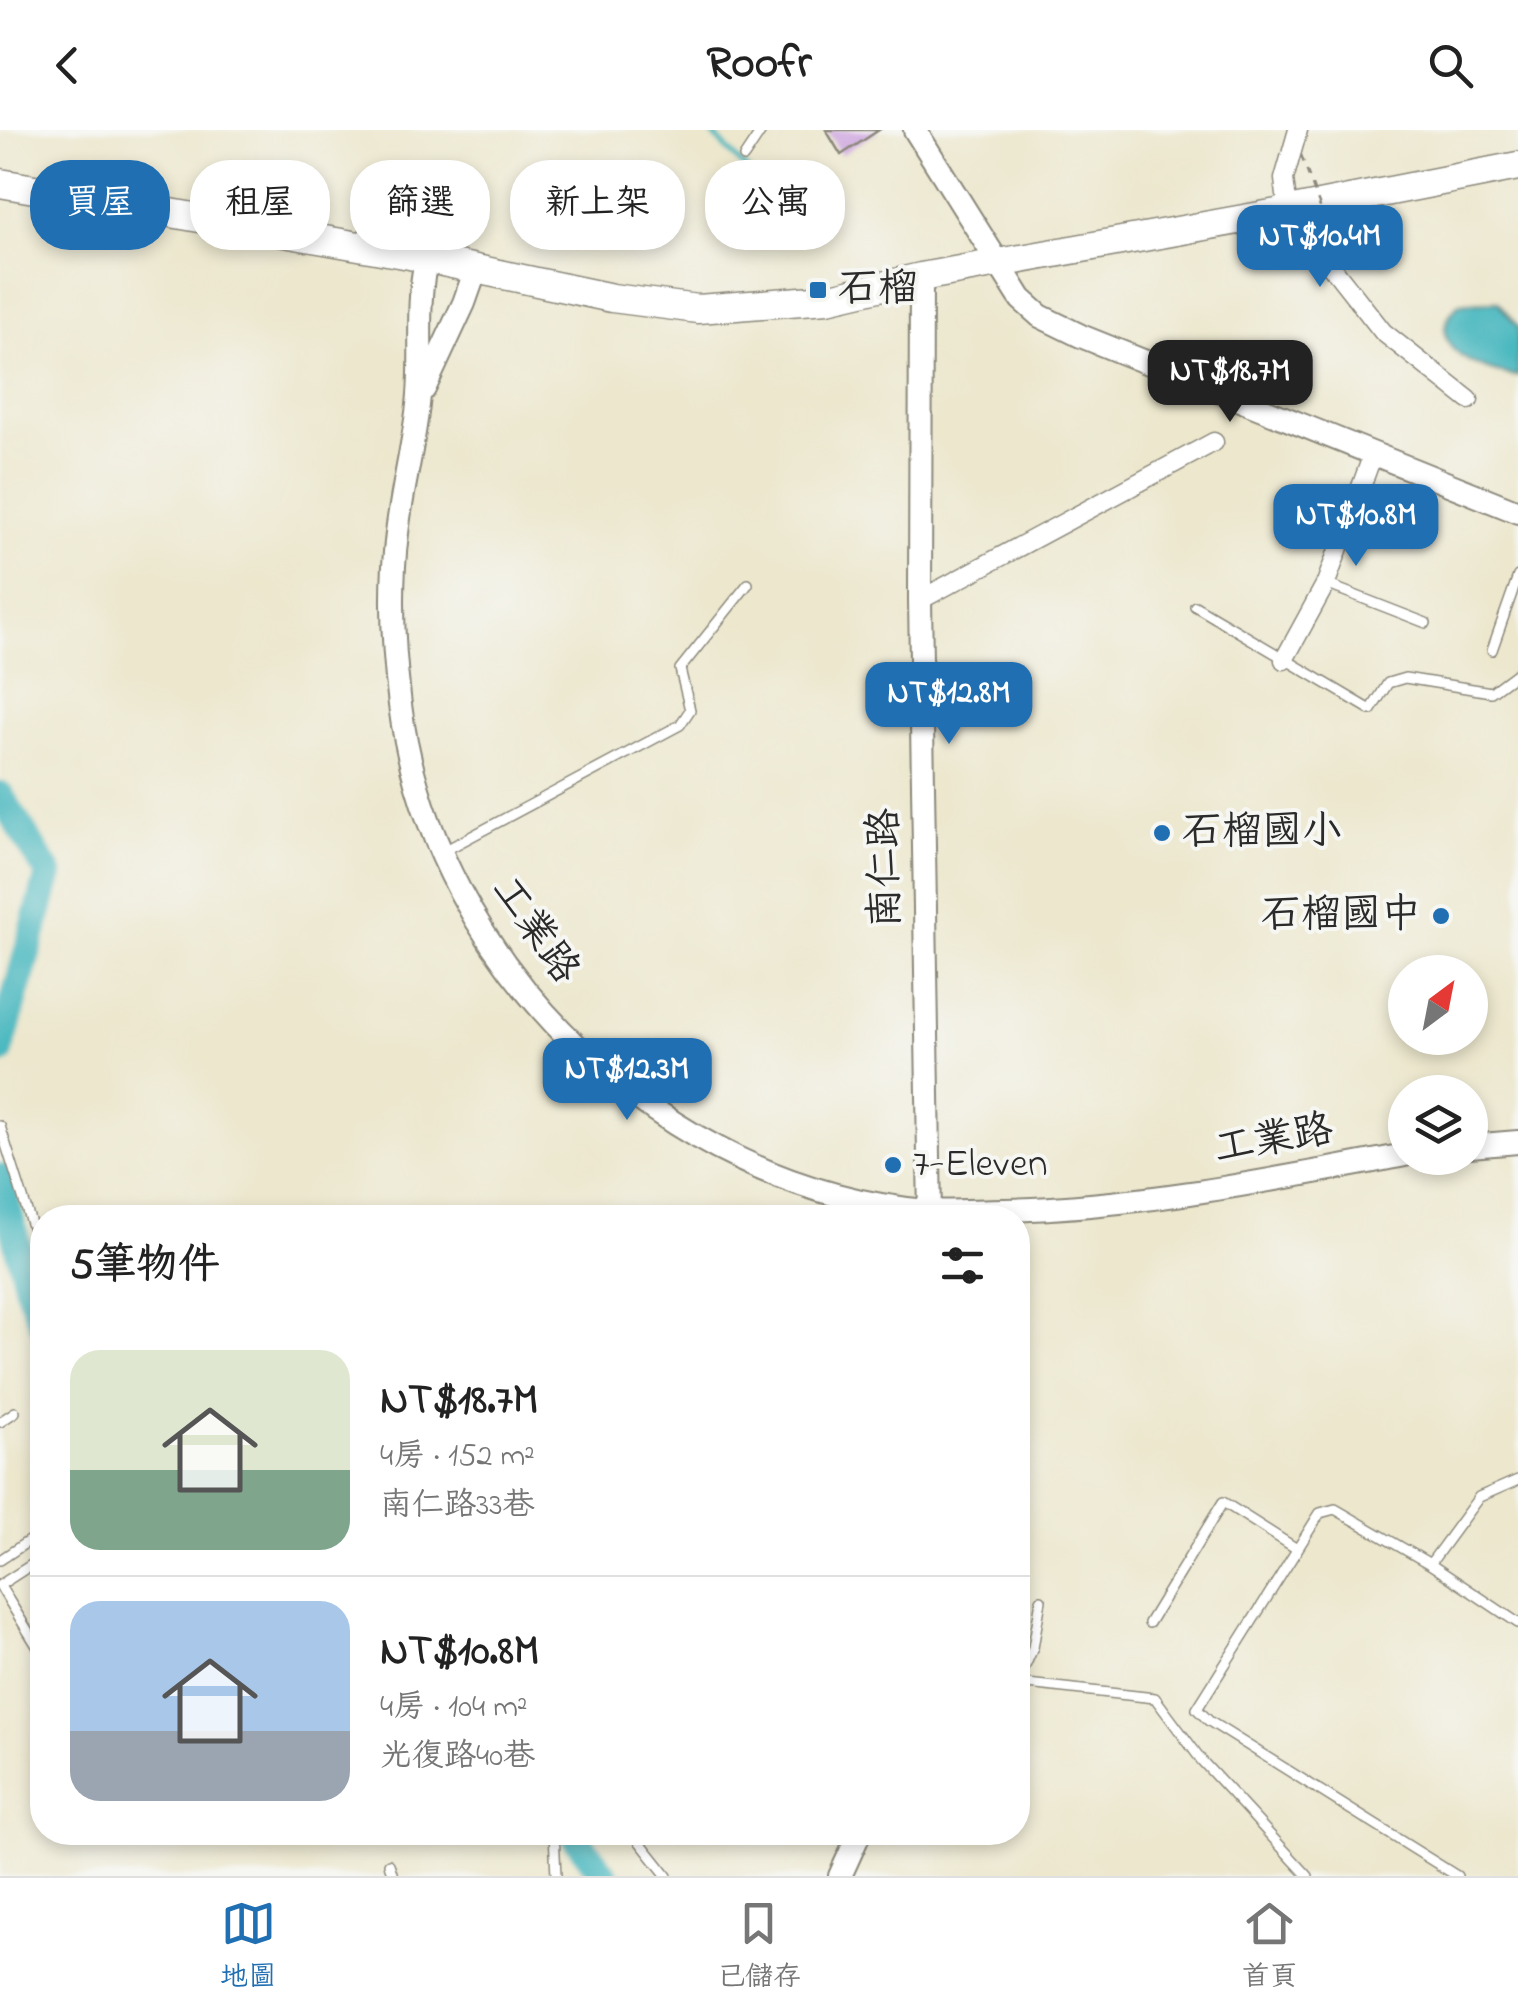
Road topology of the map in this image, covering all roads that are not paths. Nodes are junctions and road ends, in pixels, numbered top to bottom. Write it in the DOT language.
graph roads {
  1 [pos="762,130"];
  2 [pos="915,130"];
  3 [pos="1298,130"];
  4 [pos="744,157"];
  5 [pos="1518,166"];
  6 [pos="0,183"];
  7 [pos="1288,211"];
  8 [pos="350,246"];
  9 [pos="373,250"];
  10 [pos="414,250"];
  11 [pos="418,258"];
  12 [pos="997,264"];
  13 [pos="476,269"];
  14 [pos="921,277"];
  15 [pos="1469,400"];
  16 [pos="419,402"];
  17 [pos="1214,442"];
  18 [pos="1373,454"];
  19 [pos="1518,512"];
  20 [pos="1518,576"];
  21 [pos="1326,583"];
  22 [pos="748,584"];
  23 [pos="920,600"];
  24 [pos="1195,606"];
  25 [pos="1426,623"];
  26 [pos="1492,650"];
  27 [pos="1284,660"];
  28 [pos="1518,672"];
  29 [pos="442,852"];
  30 [pos="0,1126"];
  31 [pos="1518,1142"];
  32 [pos="1488,1144"];
  33 [pos="1388,1158"];
  34 [pos="887,1205"];
  35 [pos="930,1205"];
  36 [pos="1030,1209"];
  37 [pos="30,1220"];
  38 [pos="16,1412"];
  39 [pos="0,1422"];
  40 [pos="1518,1480"];
  41 [pos="30,1540"];
  42 [pos="1297,1550"];
  43 [pos="0,1560"];
  44 [pos="1430,1564"];
  45 [pos="30,1566"];
  46 [pos="0,1586"];
  47 [pos="1042,1600"];
  48 [pos="1149,1622"];
  49 [pos="1518,1623"];
  50 [pos="30,1635"];
  51 [pos="1030,1655"];
  52 [pos="1030,1683"];
  53 [pos="555,1845"];
  54 [pos="642,1845"];
  55 [pos="854,1845"];
  56 [pos="389,1864"];
  57 [pos="394,1876"];
  58 [pos="556,1876"];
  59 [pos="667,1876"];
  60 [pos="840,1876"];
  61 [pos="1308,1876"];
  62 [pos="1457,1876"];
  1 -- 4 [label="lane"];
  2 -- 12 [label="street"];
  3 -- 7 [label="street"];
  5 -- 7 [label="main road"];
  6 -- 8 [label="main road"];
  7 -- 12 [label="main road"];
  7 -- 15 [label="street"];
  9 -- 11 [label="main road"];
  10 -- 11 [label="lane"];
  11 -- 13 [label="main road"];
  11 -- 16 [label="street, 工業路"];
  12 -- 14 [label="main road"];
  12 -- 18 [label="street"];
  13 -- 14 [label="main road"];
  13 -- 16 [label="street, 工業路"];
  14 -- 23 [label="street, 南仁路"];
  16 -- 29 [label="street, 工業路"];
  17 -- 23 [label="street"];
  18 -- 19 [label="street"];
  18 -- 21 [label="street"];
  20 -- 26 [label="lane"];
  21 -- 25 [label="lane"];
  21 -- 27 [label="street"];
  22 -- 29 [label="lane"];
  23 -- 35 [label="street, 南仁路"];
  24 -- 27 [label="lane"];
  27 -- 28 [label="lane"];
  29 -- 34 [label="street, 工業路"];
  30 -- 37 [label="lane"];
  31 -- 32 [label="street"];
  33 -- 36 [label="street, 工業路"];
  38 -- 39 [label="lane"];
  40 -- 44 [label="lane"];
  41 -- 43 [label="lane"];
  42 -- 44 [label="lane"];
  42 -- 48 [label="lane"];
  42 -- 62 [label="lane"];
  44 -- 49 [label="lane"];
  45 -- 46 [label="lane"];
  46 -- 50 [label="lane"];
  47 -- 51 [label="lane"];
  52 -- 61 [label="lane"];
  53 -- 58 [label="lane"];
  54 -- 59 [label="lane"];
  55 -- 60 [label="street"];
  56 -- 57 [label="lane"];
}
